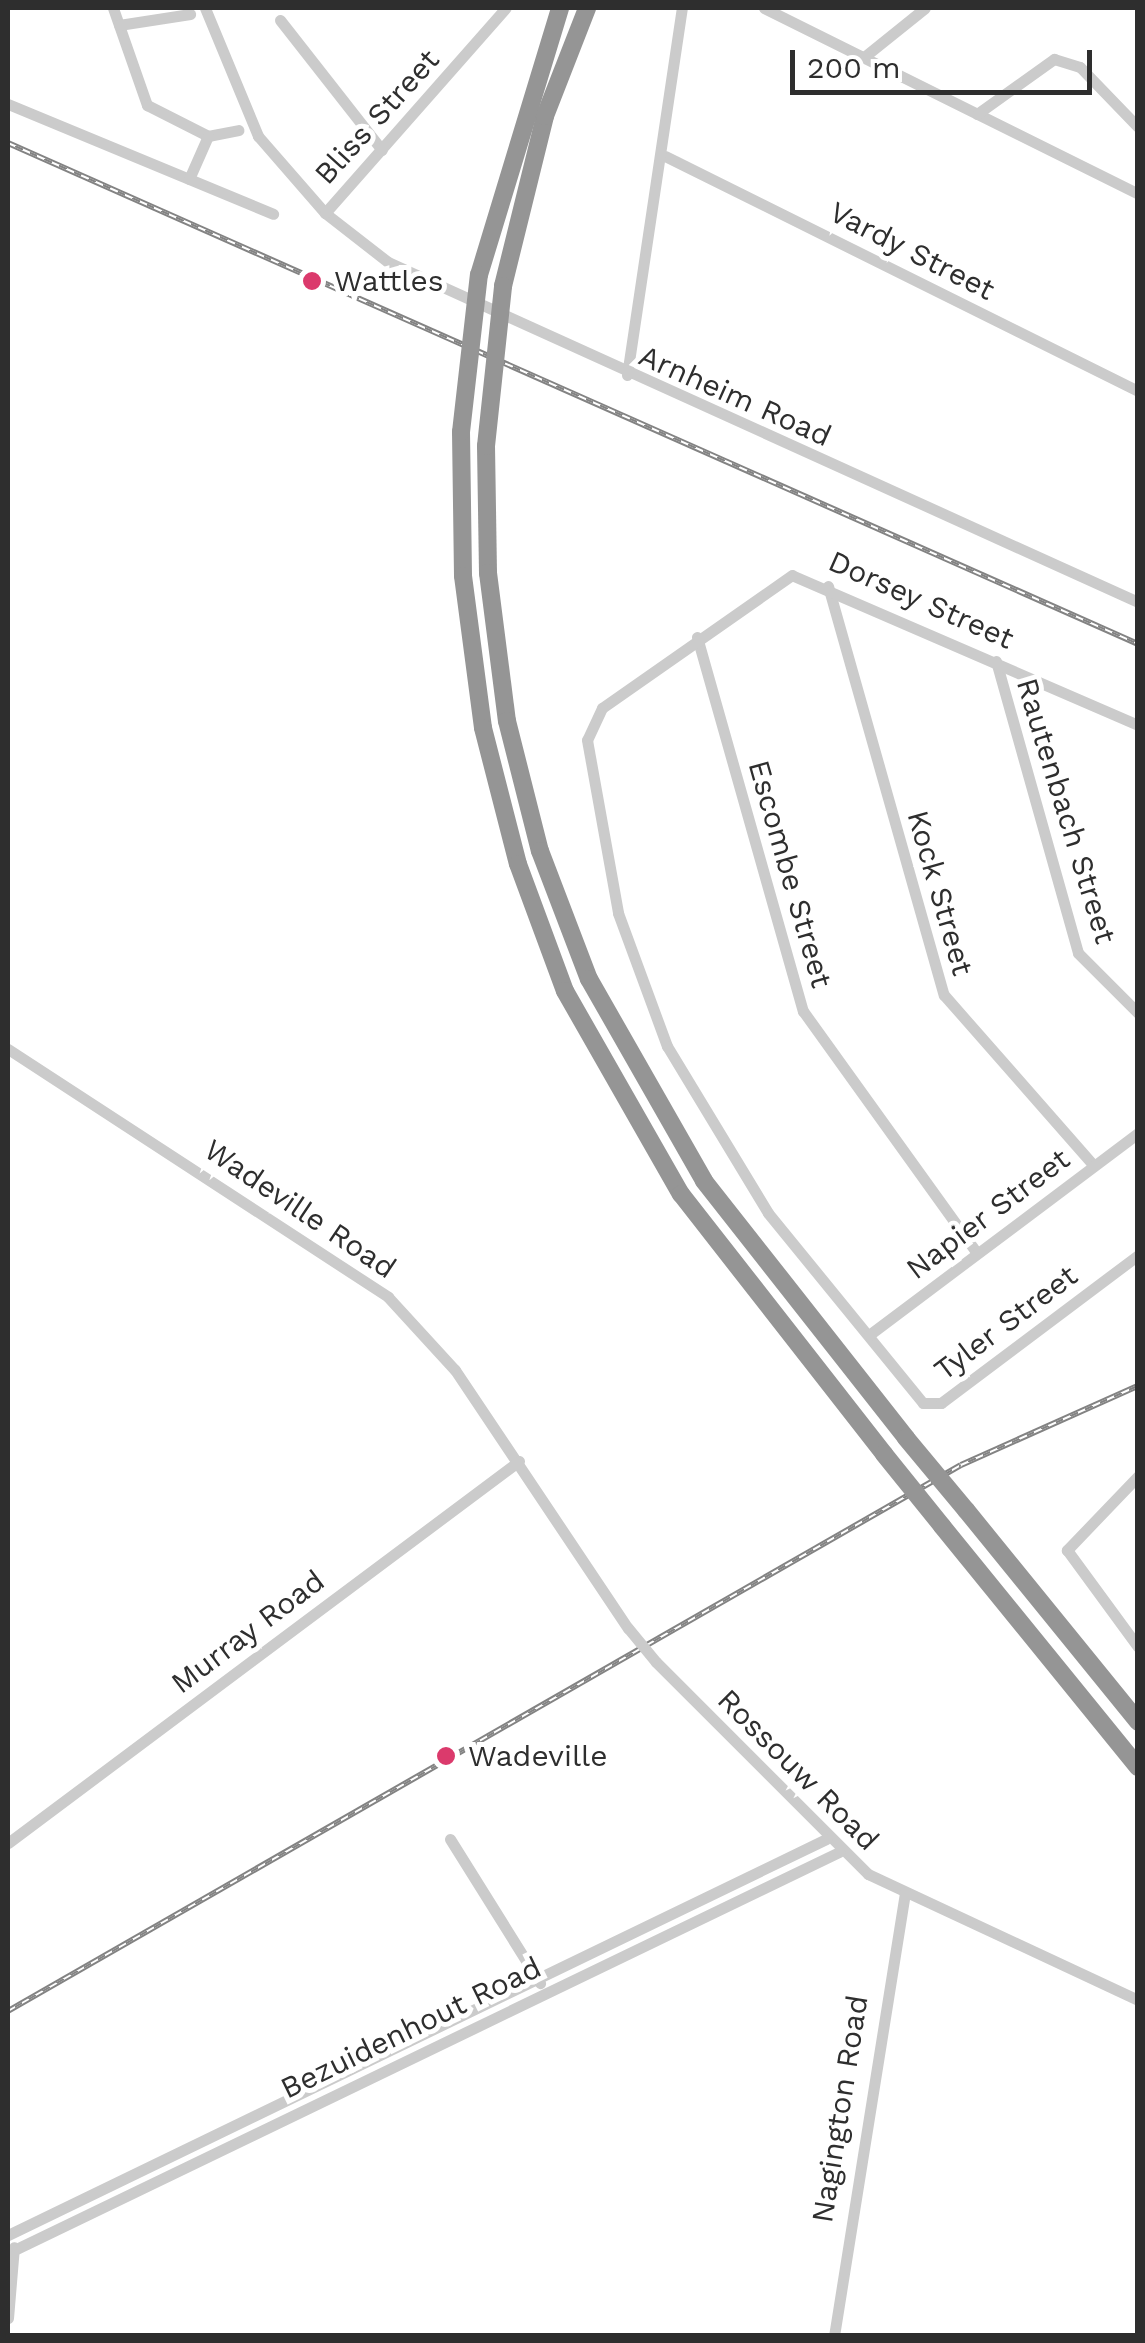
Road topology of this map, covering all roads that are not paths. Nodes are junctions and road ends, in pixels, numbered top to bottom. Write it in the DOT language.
graph roads {
  1 [pos="113,8"];
  2 [pos="205,8"];
  3 [pos="506,8"];
  4 [pos="560,8"];
  5 [pos="587,8"];
  6 [pos="682,8"];
  7 [pos="764,8"];
  8 [pos="924,8"];
  9 [pos="190,14"];
  10 [pos="280,20"];
  11 [pos="119,24"];
  12 [pos="864,56"];
  13 [pos="8,104"];
  14 [pos="977,114"];
  15 [pos="1138,127"];
  16 [pos="238,130"];
  17 [pos="208,136"];
  18 [pos="382,150"];
  19 [pos="665,156"];
  20 [pos="188,179"];
  21 [pos="1138,194"];
  22 [pos="325,213"];
  23 [pos="273,214"];
  24 [pos="627,375"];
  25 [pos="1138,392"];
  26 [pos="828,586"];
  27 [pos="1138,602"];
  28 [pos="697,637"];
  29 [pos="996,660"];
  30 [pos="1138,724"];
  31 [pos="1138,1013"];
  32 [pos="8,1049"];
  33 [pos="1138,1134"];
  34 [pos="1094,1166"];
  35 [pos="978,1253"];
  36 [pos="1138,1256"];
  37 [pos="869,1335"];
  38 [pos="519,1461"];
  39 [pos="1138,1476"];
  40 [pos="1138,1648"];
  41 [pos="1081,1698"];
  42 [pos="1138,1722"];
  43 [pos="1138,1767"];
  44 [pos="1138,1780"];
  45 [pos="450,1839"];
  46 [pos="826,1840"];
  47 [pos="8,1843"];
  48 [pos="839,1852"];
  49 [pos="905,1893"];
  50 [pos="688,1905"];
  51 [pos="696,1919"];
  52 [pos="536,1978"];
  53 [pos="544,1991"];
  54 [pos="1138,2000"];
  55 [pos="434,2028"];
  56 [pos="441,2042"];
  57 [pos="232,2127"];
  58 [pos="238,2140"];
  59 [pos="112,2185"];
  60 [pos="119,2199"];
  61 [pos="8,2234"];
  62 [pos="11,2252"];
  63 [pos="8,2318"];
  64 [pos="834,2336"];
  1 -- 11 [label="street"];
  2 -- 22 [label="street, Arnheim Road"];
  3 -- 18 [label="street, Bliss Street"];
  4 -- 41 [label="highway, bridge"];
  5 -- 42 [label="highway, bridge"];
  6 -- 19 [label="street"];
  7 -- 12 [label="street"];
  8 -- 12 [label="street"];
  9 -- 11 [label="street"];
  10 -- 18 [label="street"];
  11 -- 17 [label="street"];
  12 -- 14 [label="street"];
  13 -- 20 [label="street"];
  14 -- 15 [label="street"];
  14 -- 21 [label="street"];
  16 -- 17 [label="street"];
  17 -- 20 [label="street"];
  18 -- 22 [label="street, Bliss Street"];
  19 -- 24 [label="street"];
  19 -- 25 [label="street, Vardy Street"];
  20 -- 23 [label="street"];
  22 -- 24 [label="street, Arnheim Road"];
  24 -- 27 [label="street, Arnheim Road"];
  26 -- 28 [label="street, Dorsey Street"];
  26 -- 29 [label="street, Dorsey Street"];
  26 -- 34 [label="street, Kock Street"];
  28 -- 35 [label="street, Escombe Street"];
  28 -- 37 [label="street"];
  29 -- 30 [label="street, Dorsey Street"];
  29 -- 31 [label="street, Rautenbach Street"];
  32 -- 38 [label="street, Wadeville Road"];
  33 -- 34 [label="street, Napier Street"];
  34 -- 35 [label="street, Napier Street"];
  35 -- 37 [label="street, Napier Street"];
  36 -- 37 [label="street, Tyler Street"];
  38 -- 46 [label="street, Rossouw Road, bridge"];
  38 -- 47 [label="street, Murray Road"];
  39 -- 40 [label="street"];
  41 -- 43 [label="highway"];
  41 -- 44 [label="highway"];
  45 -- 52 [label="street"];
  46 -- 48 [label="street, Rossouw Road"];
  46 -- 50 [label="street, Bezuidenhout Road"];
  48 -- 49 [label="street, Rossouw Road"];
  48 -- 51 [label="street, Bezuidenhout Road"];
  49 -- 54 [label="street, Rossouw Road"];
  49 -- 64 [label="street, Nagington Road"];
  50 -- 51 [label="street"];
  50 -- 52 [label="street, Bezuidenhout Road"];
  51 -- 53 [label="street, Bezuidenhout Road"];
  52 -- 53 [label="street"];
  52 -- 55 [label="street, Bezuidenhout Road"];
  53 -- 56 [label="street, Bezuidenhout Road"];
  55 -- 56 [label="street"];
  55 -- 57 [label="street, Bezuidenhout Road"];
  56 -- 58 [label="street, Bezuidenhout Road"];
  57 -- 58 [label="street"];
  57 -- 59 [label="street, Bezuidenhout Road"];
  58 -- 60 [label="street, Bezuidenhout Road"];
  59 -- 60 [label="street"];
  59 -- 61 [label="street, Bezuidenhout Road"];
  60 -- 62 [label="street, Bezuidenhout Road"];
  61 -- 62 [label="street"];
  62 -- 63 [label="street"];
}
